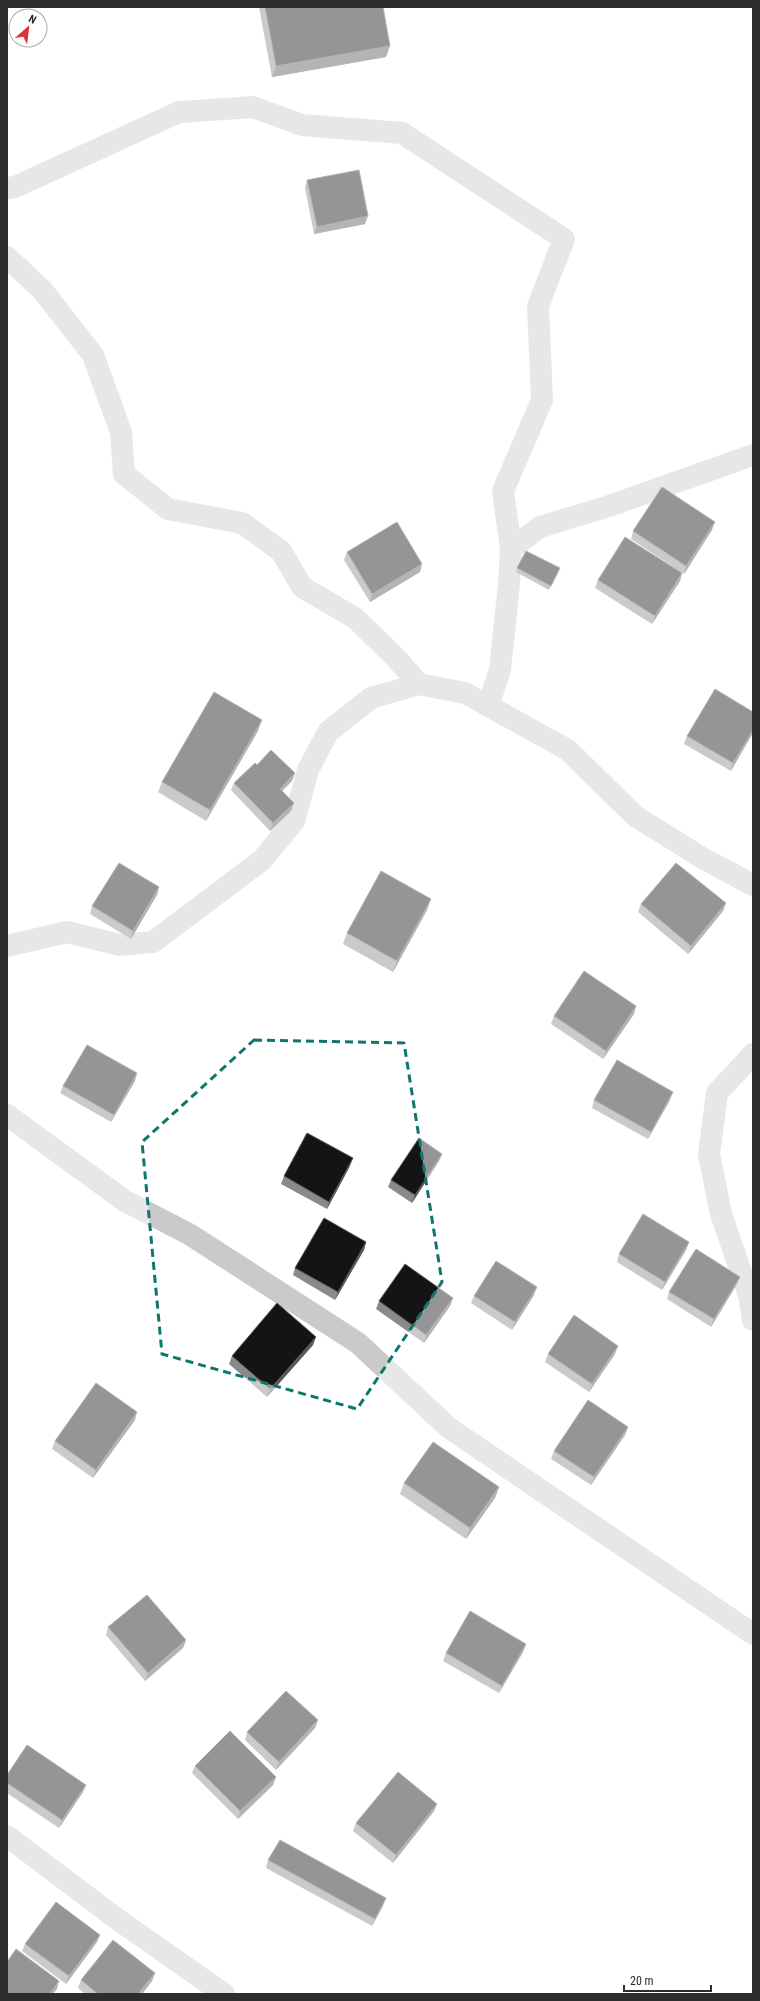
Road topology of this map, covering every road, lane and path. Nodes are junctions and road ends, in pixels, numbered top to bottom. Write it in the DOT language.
graph roads {
  1 [pos="7,188"];
  2 [pos="7,257"];
  3 [pos="753,455"];
  4 [pos="511,549"];
  5 [pos="419,684"];
  6 [pos="488,706"];
  7 [pos="753,885"];
  8 [pos="7,946"];
  9 [pos="753,1054"];
  10 [pos="7,1115"];
  11 [pos="753,1320"];
  12 [pos="753,1634"];
  13 [pos="7,1836"];
  14 [pos="224,1994"];
  1 -- 4 [label="street"];
  2 -- 5 [label="street"];
  3 -- 4 [label="street"];
  4 -- 6 [label="street"];
  5 -- 6 [label="street"];
  5 -- 8 [label="street"];
  6 -- 7 [label="street"];
  9 -- 11 [label="street"];
  10 -- 12 [label="street"];
  13 -- 14 [label="street"];
}
